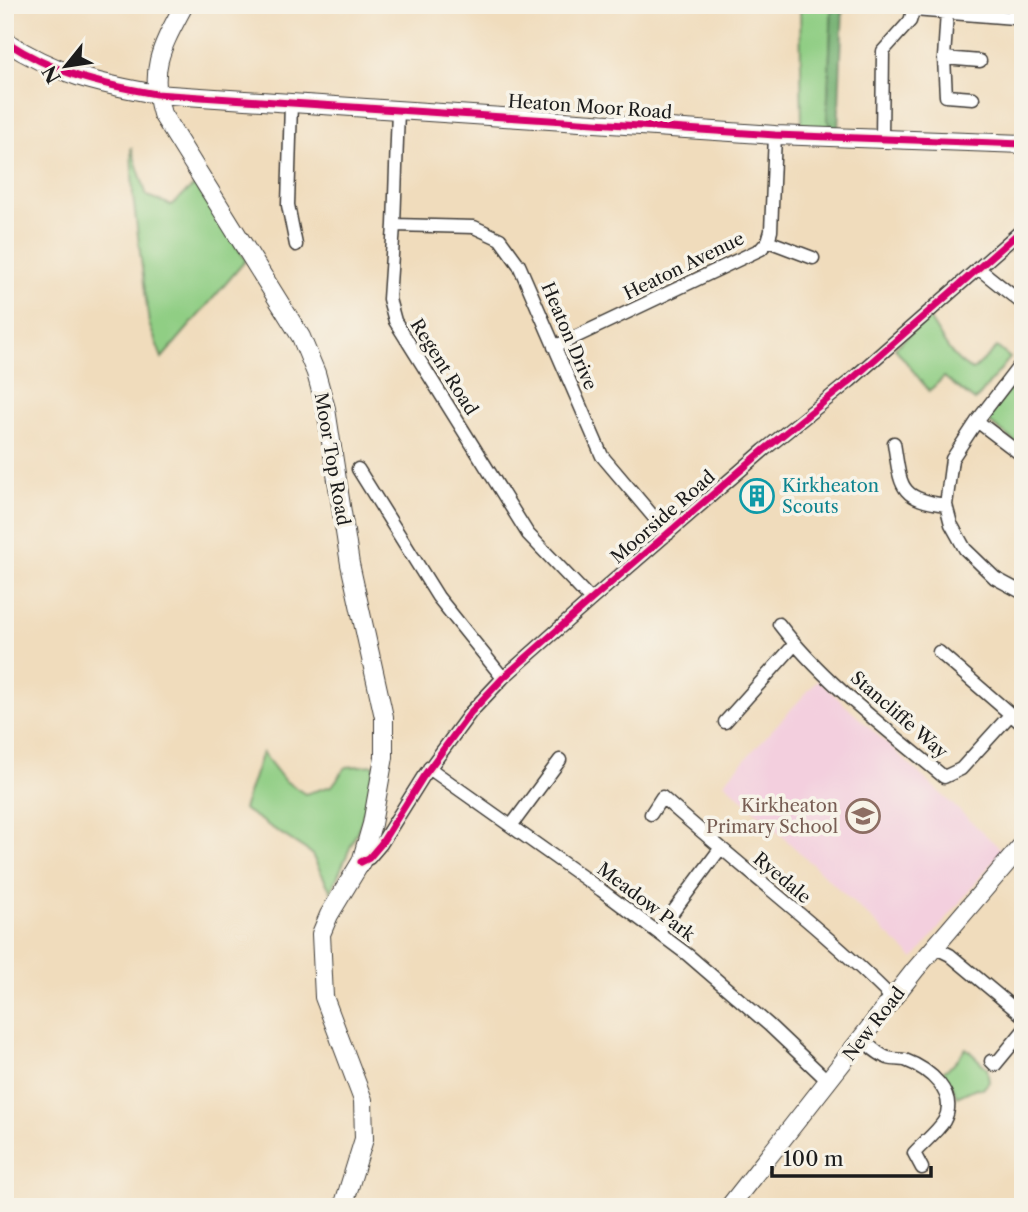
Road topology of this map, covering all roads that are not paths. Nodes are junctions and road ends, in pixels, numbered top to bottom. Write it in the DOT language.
graph roads {
  1 [pos="184,5"];
  2 [pos="1015,5"];
  3 [pos="915,8"];
  4 [pos="947,12"];
  5 [pos="5,41"];
  6 [pos="944,58"];
  7 [pos="980,61"];
  8 [pos="156,94"];
  9 [pos="973,98"];
  10 [pos="291,103"];
  11 [pos="398,110"];
  12 [pos="775,135"];
  13 [pos="882,139"];
  14 [pos="1023,144"];
  15 [pos="394,225"];
  16 [pos="1023,229"];
  17 [pos="768,241"];
  18 [pos="296,245"];
  19 [pos="814,258"];
  20 [pos="978,268"];
  21 [pos="1023,304"];
  22 [pos="554,347"];
  23 [pos="1023,361"];
  24 [pos="977,421"];
  25 [pos="894,443"];
  26 [pos="1023,456"];
  27 [pos="358,469"];
  28 [pos="946,505"];
  29 [pos="668,534"];
  30 [pos="1023,593"];
  31 [pos="591,600"];
  32 [pos="779,624"];
  33 [pos="794,644"];
  34 [pos="939,652"];
  35 [pos="503,678"];
  36 [pos="1010,715"];
  37 [pos="725,722"];
  38 [pos="1023,725"];
  39 [pos="560,760"];
  40 [pos="429,768"];
  41 [pos="651,814"];
  42 [pos="511,826"];
  43 [pos="1023,844"];
  44 [pos="720,849"];
  45 [pos="361,862"];
  46 [pos="658,932"];
  47 [pos="934,947"];
  48 [pos="893,999"];
  49 [pos="1023,1016"];
  50 [pos="1023,1031"];
  51 [pos="862,1039"];
  52 [pos="991,1061"];
  53 [pos="829,1082"];
  54 [pos="922,1168"];
  55 [pos="343,1207"];
  56 [pos="729,1207"];
  1 -- 8 [label="street"];
  2 -- 4 [label="street"];
  3 -- 4 [label="street"];
  3 -- 13 [label="street"];
  4 -- 6 [label="street"];
  5 -- 8 [label="street, Heaton Moor Road"];
  6 -- 7 [label="street"];
  6 -- 9 [label="street"];
  8 -- 10 [label="street, Heaton Moor Road"];
  8 -- 45 [label="street, Moor Top Road"];
  10 -- 11 [label="street, Heaton Moor Road"];
  10 -- 18 [label="street"];
  11 -- 12 [label="street, Heaton Moor Road"];
  11 -- 15 [label="street, Regent Road"];
  12 -- 13 [label="street, Heaton Moor Road"];
  12 -- 17 [label="street, Heaton Avenue"];
  13 -- 14 [label="street, Heaton Moor Road"];
  15 -- 22 [label="street, Heaton Drive"];
  15 -- 31 [label="street, Regent Road"];
  16 -- 20 [label="street, Moorside Road"];
  17 -- 19 [label="street"];
  17 -- 22 [label="street, Heaton Avenue"];
  20 -- 21 [label="street"];
  20 -- 29 [label="street, Moorside Road"];
  22 -- 29 [label="street, Heaton Drive"];
  23 -- 24 [label="street"];
  24 -- 26 [label="street"];
  24 -- 28 [label="street"];
  25 -- 28 [label="street"];
  27 -- 35 [label="street"];
  28 -- 30 [label="street"];
  29 -- 31 [label="street, Moorside Road"];
  31 -- 35 [label="street, Moorside Road"];
  32 -- 33 [label="street, Stancliffe Way"];
  33 -- 36 [label="street, Stancliffe Way"];
  33 -- 37 [label="street"];
  34 -- 36 [label="street"];
  35 -- 40 [label="street, Moorside Road"];
  36 -- 38 [label="street"];
  39 -- 42 [label="street"];
  40 -- 42 [label="street, Meadow Park"];
  40 -- 45 [label="street, Moorside Road"];
  41 -- 44 [label="street, Ryedale"];
  42 -- 46 [label="street, Meadow Park"];
  43 -- 47 [label="street, New Road"];
  44 -- 46 [label="street"];
  44 -- 48 [label="street, Ryedale"];
  45 -- 55 [label="street, Moor Top Road"];
  46 -- 53 [label="street, Meadow Park"];
  47 -- 48 [label="street, New Road"];
  47 -- 49 [label="street"];
  48 -- 51 [label="street, New Road"];
  50 -- 52 [label="street"];
  51 -- 53 [label="street, New Road"];
  51 -- 54 [label="street"];
  53 -- 56 [label="street, New Road"];
}
